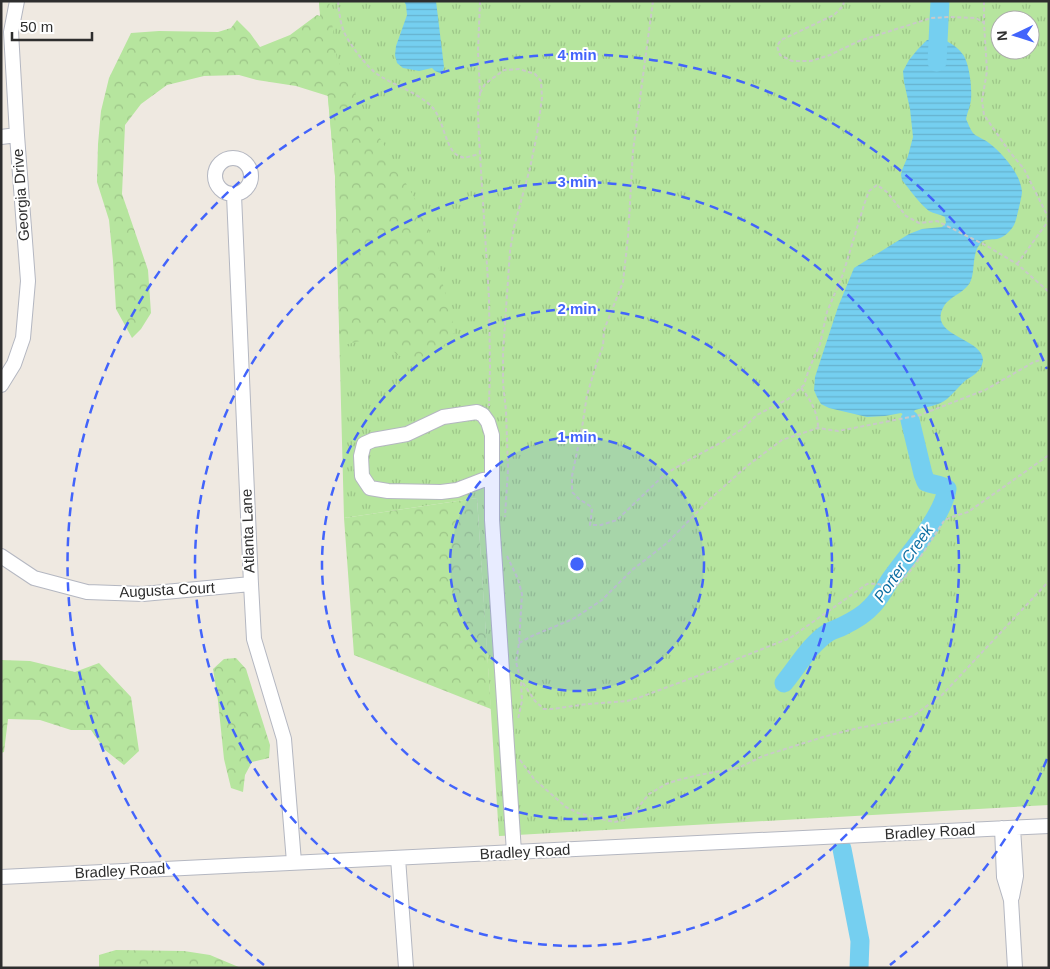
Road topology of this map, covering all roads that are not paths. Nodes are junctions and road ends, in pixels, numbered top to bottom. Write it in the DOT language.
graph roads {
  1 [pos="17,1"];
  2 [pos="1,136"];
  3 [pos="17,136"];
  4 [pos="234,195"];
  5 [pos="1,385"];
  6 [pos="492,479"];
  7 [pos="1,556"];
  8 [pos="250,584"];
  9 [pos="1049,826"];
  10 [pos="1007,828"];
  11 [pos="514,852"];
  12 [pos="398,858"];
  13 [pos="294,862"];
  14 [pos="1,876"];
  15 [pos="406,968"];
  16 [pos="1015,968"];
  1 -- 3 [label="street, Georgia Drive"];
  2 -- 3 [label="street"];
  3 -- 5 [label="street, Georgia Drive"];
  4 -- 8 [label="street, Atlanta Lane"];
  6 -- 6 [label="street"];
  6 -- 11 [label="street"];
  7 -- 8 [label="street, Augusta Court"];
  8 -- 13 [label="street, Atlanta Lane"];
  9 -- 10 [label="street, Bradley Road"];
  10 -- 11 [label="street, Bradley Road"];
  10 -- 16 [label="street"];
  11 -- 12 [label="street, Bradley Road"];
  12 -- 13 [label="street, Bradley Road"];
  12 -- 15 [label="street"];
  13 -- 14 [label="street, Bradley Road"];
}
